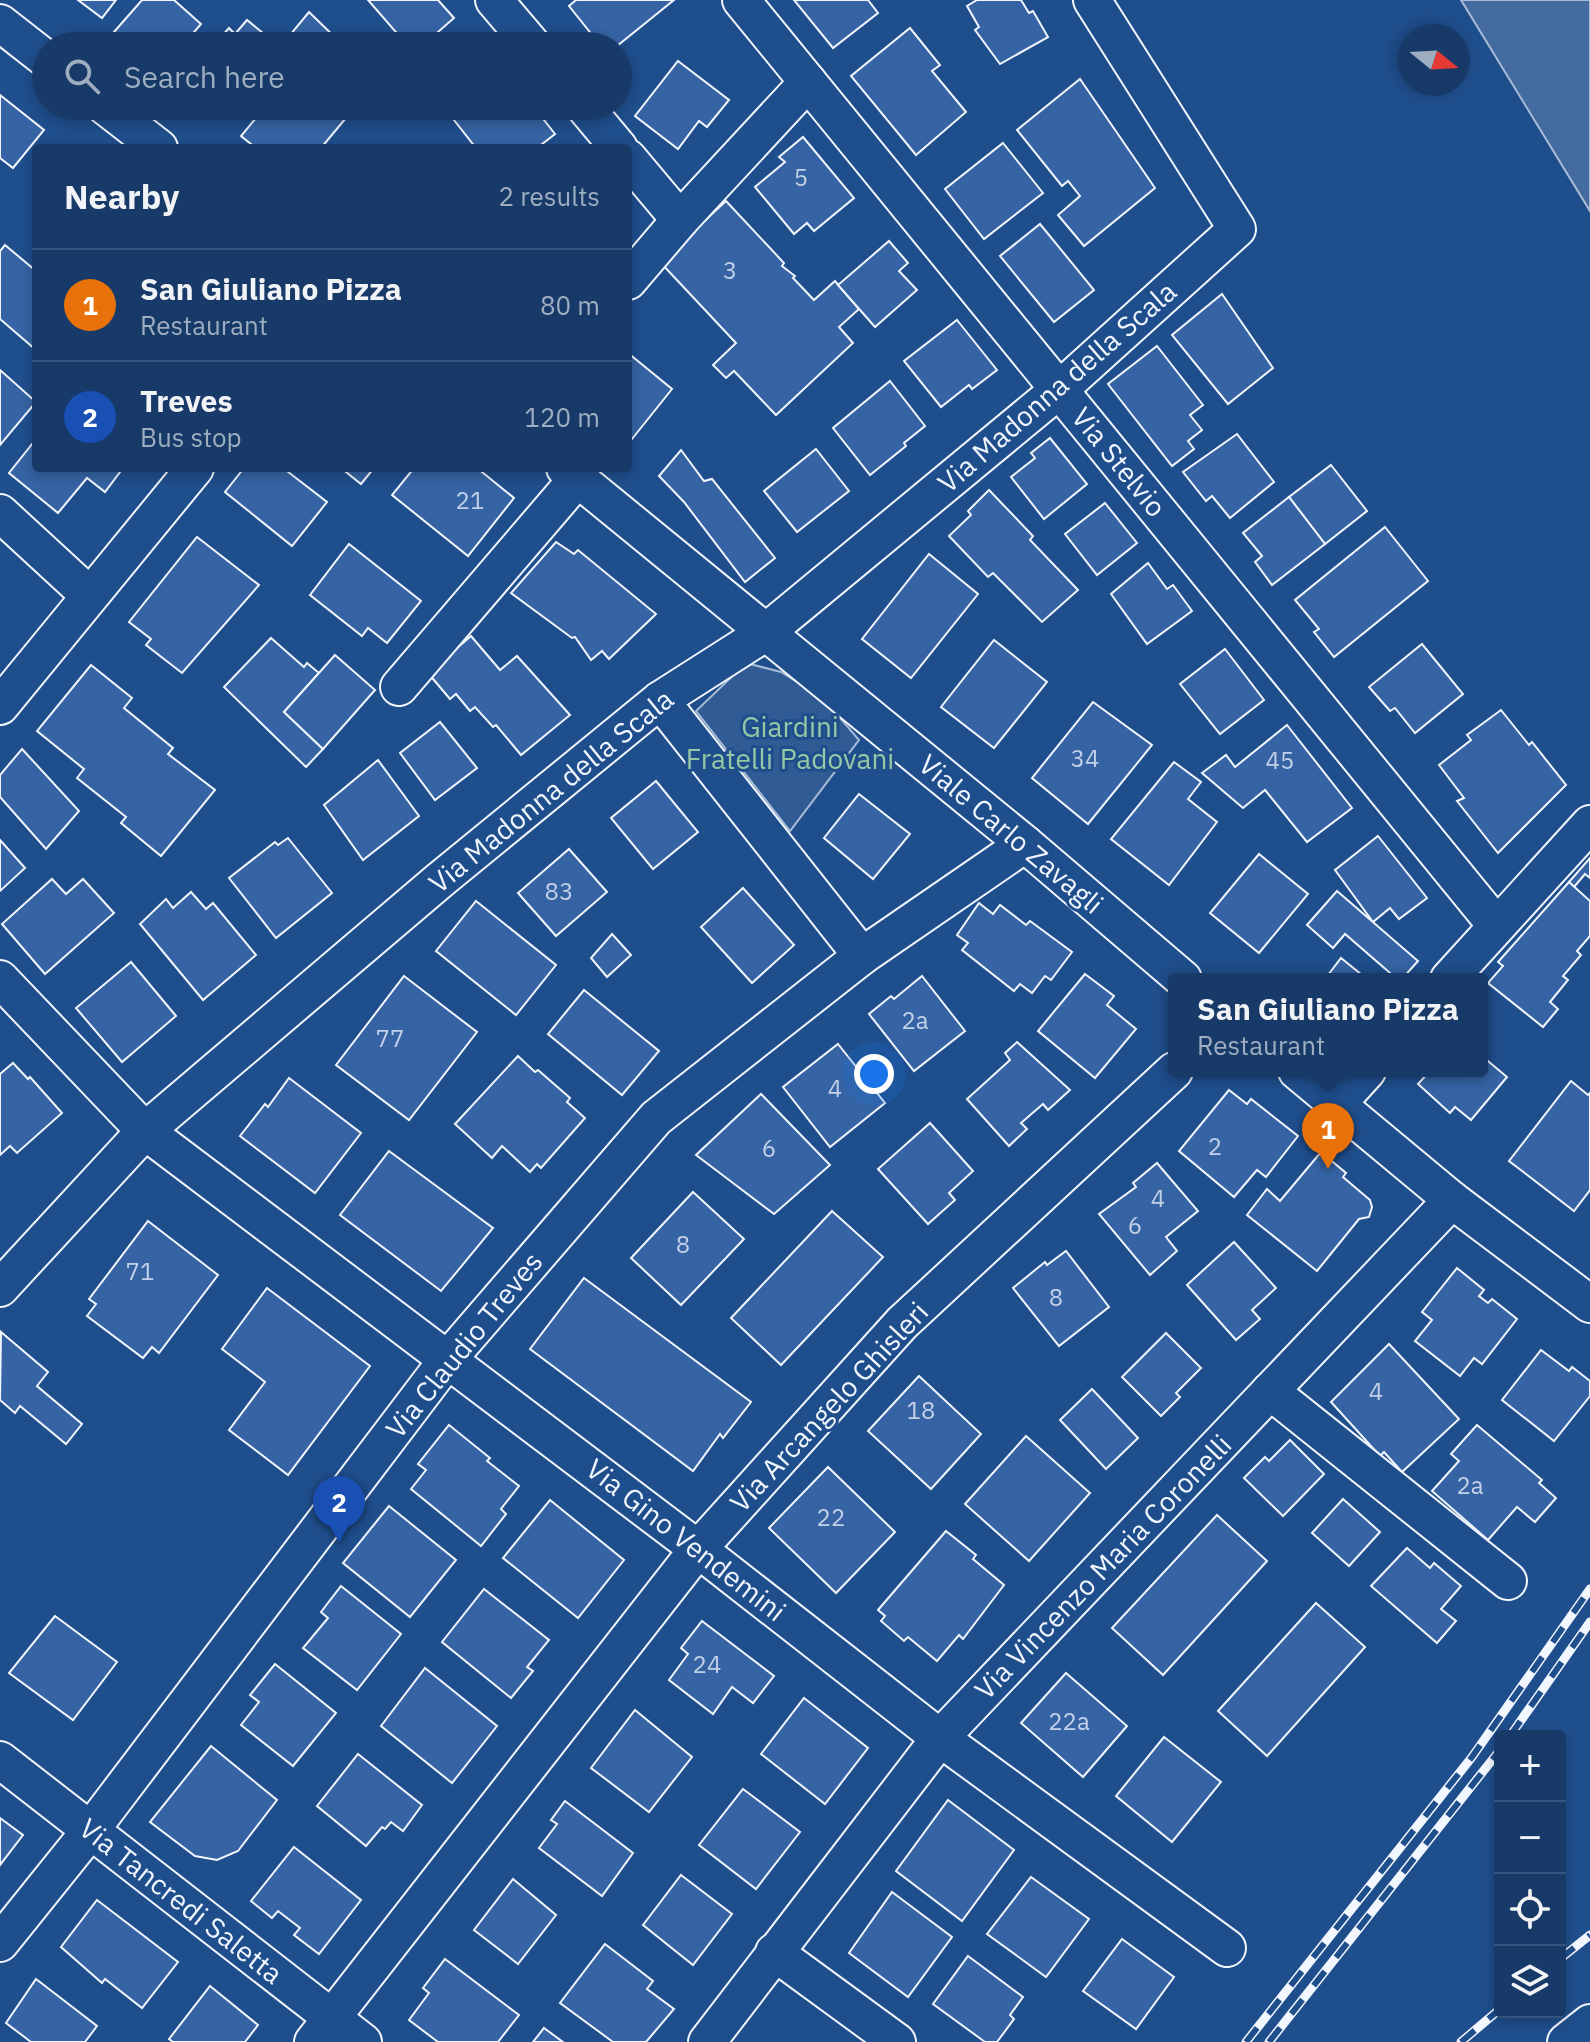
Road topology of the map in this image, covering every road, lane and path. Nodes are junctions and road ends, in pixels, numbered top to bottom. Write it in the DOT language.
graph roads {
  1 [pos="494,0"];
  2 [pos="741,0"];
  3 [pos="1092,0"];
  4 [pos="0,23"];
  5 [pos="521,32"];
  6 [pos="32,48"];
  7 [pos="808,82"];
  8 [pos="123,120"];
  9 [pos="596,120"];
  10 [pos="154,144"];
  11 [pos="616,144"];
  12 [pos="632,163"];
  13 [pos="680,220"];
  14 [pos="632,276"];
  15 [pos="1060,389"];
  16 [pos="192,472"];
  17 [pos="572,473"];
  18 [pos="0,513"];
  19 [pos="89,595"];
  20 [pos="765,633"];
  21 [pos="399,687"];
  22 [pos="660,700"];
  23 [pos="0,706"];
  24 [pos="1590,824"];
  25 [pos="1025,844"];
  26 [pos="1496,925"];
  27 [pos="862,956"];
  28 [pos="1176,973"];
  29 [pos="1454,973"];
  30 [pos="0,979"];
  31 [pos="1168,1077"];
  32 [pos="1305,1077"];
  33 [pos="1362,1077"];
  34 [pos="1338,1103"];
  35 [pos="145,1131"];
  36 [pos="1452,1200"];
  37 [pos="0,1288"];
  38 [pos="1590,1304"];
  39 [pos="448,1359"];
  40 [pos="1270,1391"];
  41 [pos="698,1549"];
  42 [pos="1508,1581"];
  43 [pos="940,1738"];
  44 [pos="0,1760"];
  45 [pos="90,1831"];
  46 [pos="0,1943"];
  47 [pos="1227,1948"];
  48 [pos="774,1952"];
  49 [pos="1590,2023"];
  50 [pos="322,2030"];
  51 [pos="363,2042"];
  52 [pos="707,2042"];
  53 [pos="897,2042"];
  54 [pos="1566,2042"];
  1 -- 5 [label="street"];
  2 -- 7 [label="street, Via Stelvio"];
  3 -- 15 [label="street, Via Madonna della Scala"];
  4 -- 6 [label="street"];
  7 -- 13 [label="street"];
  7 -- 15 [label="street, Via Stelvio"];
  8 -- 10 [label="street"];
  9 -- 11 [label="street"];
  12 -- 13 [label="street"];
  13 -- 14 [label="street"];
  15 -- 20 [label="street, Via Madonna della Scala"];
  15 -- 26 [label="street, Via Stelvio"];
  16 -- 19 [label="street"];
  17 -- 20 [label="street, Viale Carlo Zavagli"];
  17 -- 21 [label="street, Viale Carlo Zavagli"];
  18 -- 19 [label="street"];
  19 -- 23 [label="street"];
  20 -- 22 [label="street, Via Madonna della Scala"];
  20 -- 25 [label="street, Viale Carlo Zavagli"];
  22 -- 27 [label="street"];
  22 -- 35 [label="street, Via Madonna della Scala"];
  24 -- 26 [label="street"];
  25 -- 27 [label="street, Via Claudio Treves"];
  25 -- 28 [label="street, Viale Carlo Zavagli"];
  26 -- 29 [label="street"];
  27 -- 39 [label="street, Via Claudio Treves"];
  30 -- 35 [label="street, Via Gino Vendemini"];
  31 -- 41 [label="street, Via Arcangelo Ghisleri"];
  32 -- 34 [label="street"];
  33 -- 34 [label="street"];
  34 -- 36 [label="street"];
  35 -- 37 [label="street, Via Madonna della Scala"];
  35 -- 39 [label="street, Via Gino Vendemini"];
  36 -- 38 [label="street"];
  36 -- 40 [label="street, Via Vincenzo Maria Coronelli"];
  39 -- 41 [label="street, Via Gino Vendemini"];
  39 -- 45 [label="street, Via Claudio Treves"];
  40 -- 42 [label="street"];
  40 -- 43 [label="street, Via Vincenzo Maria Coronelli"];
  41 -- 43 [label="street, Via Gino Vendemini"];
  41 -- 50 [label="street, Via Arcangelo Ghisleri"];
  43 -- 47 [label="street, Via Gino Vendemini"];
  43 -- 48 [label="street, Via Vincenzo Maria Coronelli"];
  44 -- 45 [label="street, Via Tancredi Saletta"];
  45 -- 46 [label="street, Via Claudio Treves"];
  45 -- 50 [label="street, Via Tancredi Saletta"];
  48 -- 52 [label="street, Via Vincenzo Maria Coronelli"];
  48 -- 53 [label="street"];
  49 -- 54 [label="street"];
  50 -- 51 [label="street, Via Tancredi Saletta"];
}
